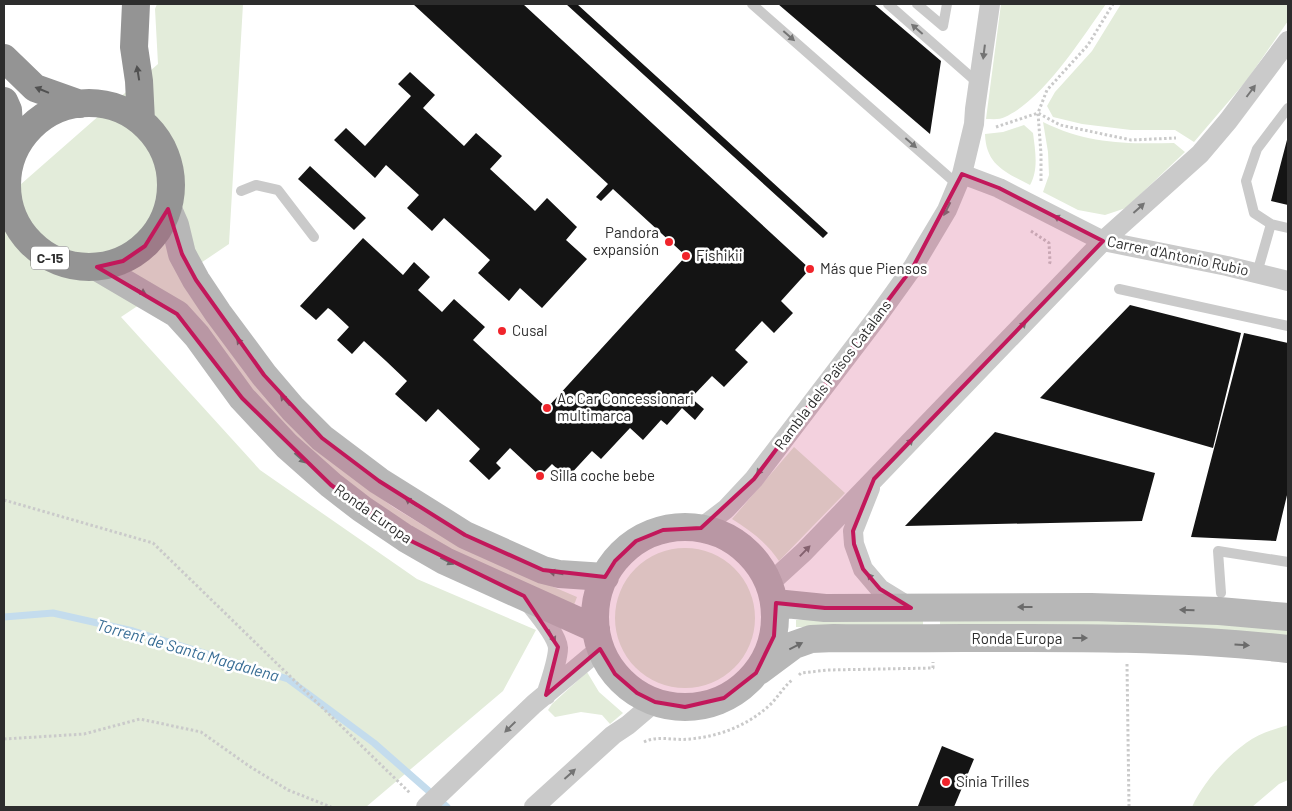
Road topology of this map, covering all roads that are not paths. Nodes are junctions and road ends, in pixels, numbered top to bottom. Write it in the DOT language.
graph roads {
  1 [pos="136,4"];
  2 [pos="752,4"];
  3 [pos="888,4"];
  4 [pos="917,4"];
  5 [pos="947,4"];
  6 [pos="990,4"];
  7 [pos="1287,44"];
  8 [pos="7,62"];
  9 [pos="980,84"];
  10 [pos="4,101"];
  11 [pos="80,104"];
  12 [pos="1288,108"];
  13 [pos="142,121"];
  14 [pos="11,159"];
  15 [pos="960,180"];
  16 [pos="241,191"];
  17 [pos="168,209"];
  18 [pos="10,220"];
  19 [pos="1271,224"];
  20 [pos="1288,228"];
  21 [pos="314,237"];
  22 [pos="1103,241"];
  23 [pos="97,267"];
  24 [pos="1257,273"];
  25 [pos="1288,280"];
  26 [pos="1119,289"];
  27 [pos="1288,326"];
  28 [pos="874,479"];
  29 [pos="701,528"];
  30 [pos="1288,562"];
  31 [pos="605,577"];
  32 [pos="1221,593"];
  33 [pos="772,594"];
  34 [pos="524,596"];
  35 [pos="911,608"];
  36 [pos="1288,617"];
  37 [pos="598,639"];
  38 [pos="1288,649"];
  39 [pos="756,673"];
  40 [pos="546,694"];
  41 [pos="655,702"];
  42 [pos="426,807"];
  43 [pos="534,807"];
  13 -- 1 [label="highway, one-way"];
  2 -- 15 [label="lane, one-way"];
  9 -- 3 [label="lane, one-way"];
  4 -- 5 [label="lane"];
  6 -- 9 [label="street, Rambla dels Països Catalans, one-way"];
  22 -- 7 [label="street, one-way"];
  11 -- 8 [label="highway, C-15, one-way"];
  9 -- 15 [label="street, Rambla dels Països Catalans"];
  10 -- 14 [label="highway, C-15"];
  11 -- 13 [label="highway, C-15"];
  11 -- 14 [label="highway, C-15"];
  12 -- 19 [label="lane"];
  13 -- 17 [label="highway, C-15"];
  14 -- 18 [label="highway, C-15"];
  22 -- 15 [label="street, Carrer d'Antonio Rubio, one-way"];
  15 -- 29 [label="street, Rambla dels Països Catalans, one-way"];
  16 -- 21 [label="lane"];
  17 -- 23 [label="highway, C-15"];
  31 -- 17 [label="street, Ronda Europa, one-way"];
  18 -- 23 [label="highway, C-15"];
  19 -- 20 [label="lane"];
  19 -- 24 [label="lane"];
  22 -- 24 [label="street, Carrer d'Antonio Rubio"];
  28 -- 22 [label="street, one-way"];
  23 -- 34 [label="street, Ronda Europa, one-way"];
  24 -- 25 [label="street, Carrer d'Antonio Rubio"];
  26 -- 27 [label="lane"];
  33 -- 28 [label="street, one-way"];
  35 -- 28 [label="street, one-way"];
  29 -- 31 [label="street, Ronda Europa"];
  29 -- 33 [label="street, Ronda Europa"];
  30 -- 32 [label="lane"];
  31 -- 37 [label="street, Ronda Europa"];
  33 -- 35 [label="street"];
  33 -- 39 [label="street, Ronda Europa"];
  34 -- 37 [label="street, Ronda Europa"];
  34 -- 40 [label="street, one-way"];
  36 -- 35 [label="street, one-way"];
  37 -- 40 [label="street"];
  37 -- 41 [label="street, Ronda Europa"];
  39 -- 38 [label="street, Ronda Europa, one-way"];
  39 -- 41 [label="street, Ronda Europa"];
  40 -- 42 [label="street, one-way"];
  43 -- 41 [label="street, one-way"];
}
